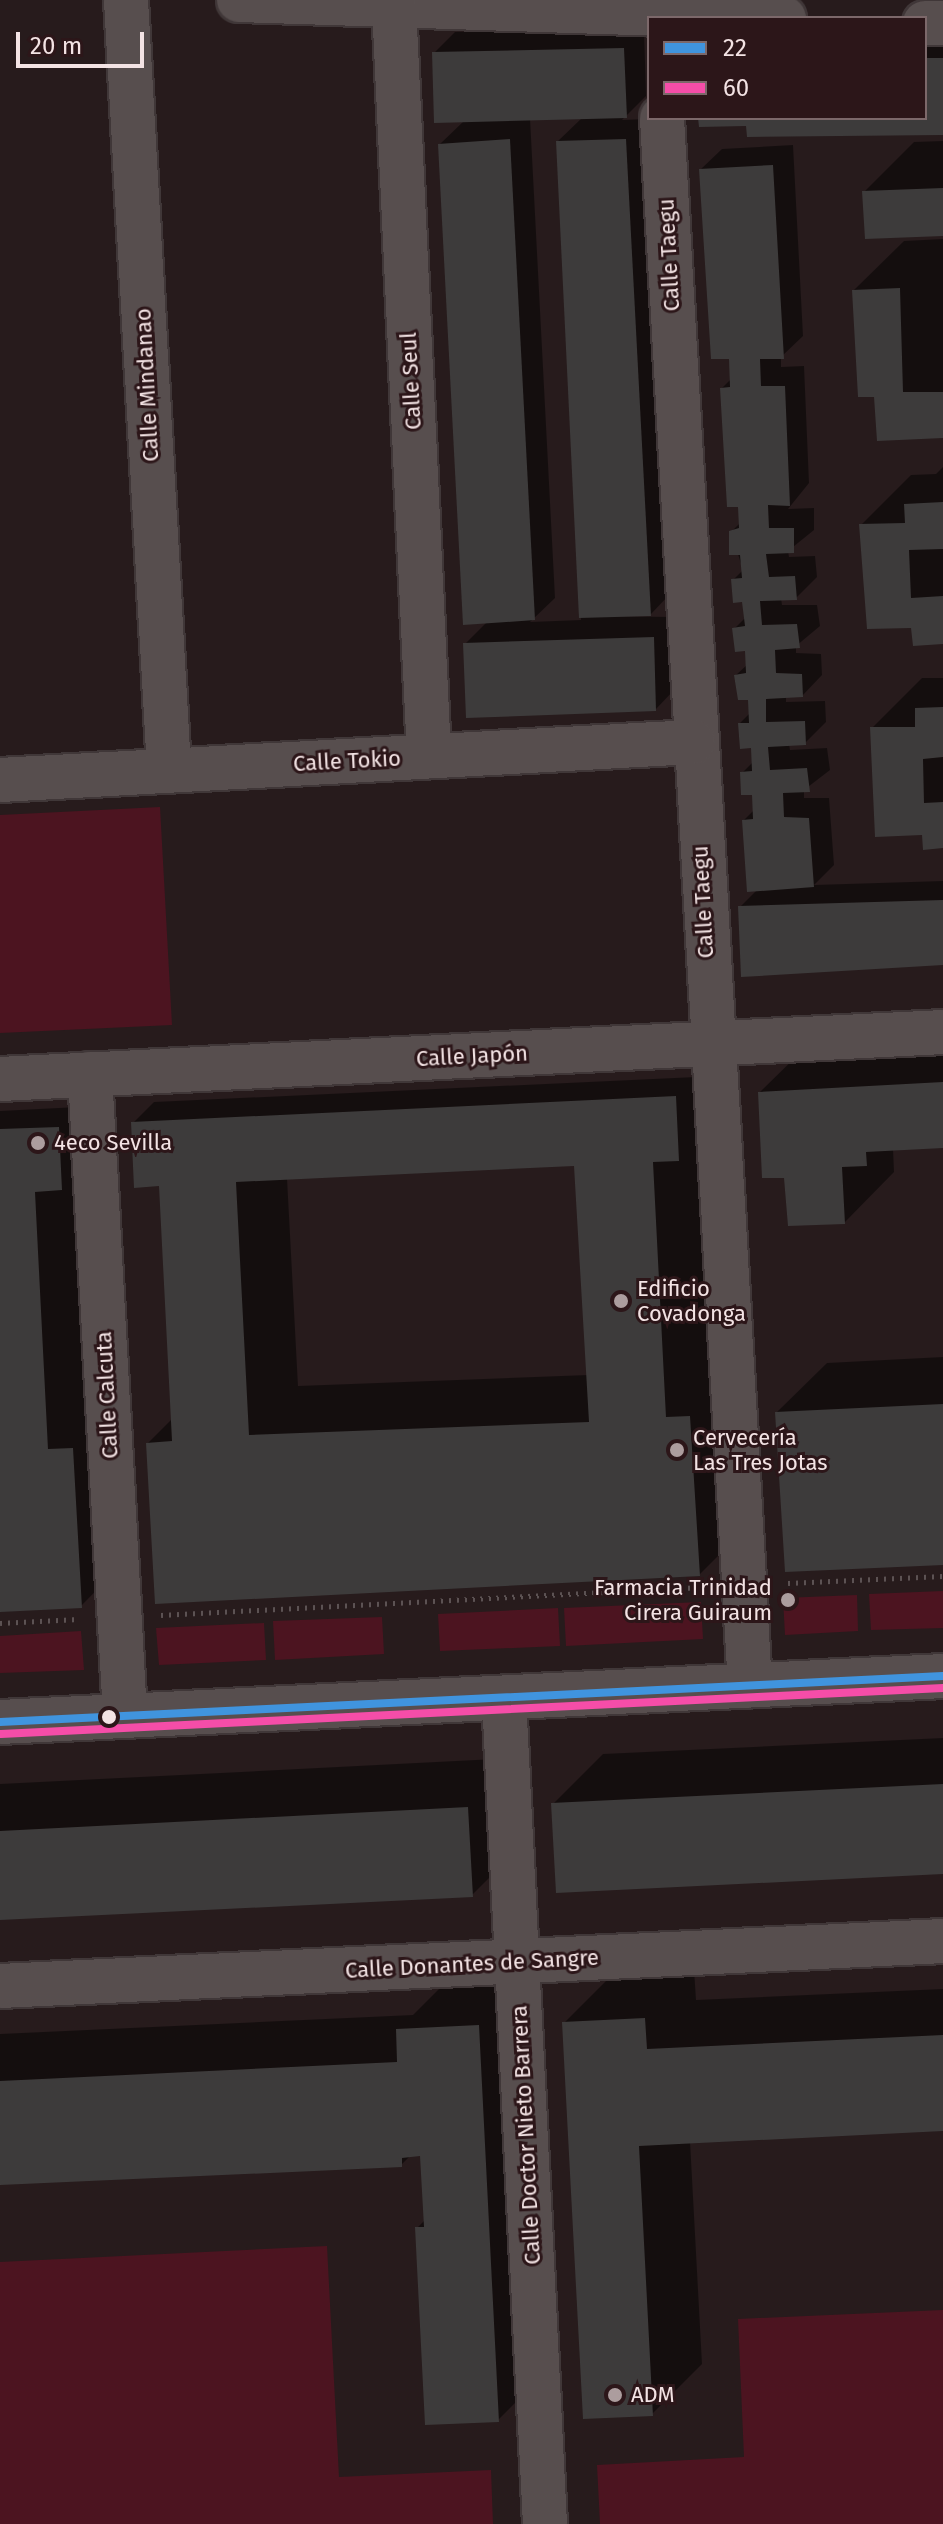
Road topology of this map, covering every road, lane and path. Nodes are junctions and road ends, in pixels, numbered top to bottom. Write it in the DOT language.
graph roads {
  1 [pos="126,0"];
  2 [pos="239,0"];
  3 [pos="394,5"];
  4 [pos="657,16"];
  5 [pos="662,120"];
  6 [pos="693,742"];
  7 [pos="429,756"];
  8 [pos="169,770"];
  9 [pos="0,780"];
  10 [pos="943,1032"];
  11 [pos="712,1044"];
  12 [pos="90,1074"];
  13 [pos="0,1079"];
  14 [pos="943,1576"];
  15 [pos="744,1585"];
  16 [pos="120,1617"];
  17 [pos="0,1623"];
  18 [pos="943,1676"];
  19 [pos="750,1686"];
  20 [pos="504,1698"];
  21 [pos="125,1716"];
  22 [pos="0,1722"];
  23 [pos="943,1941"];
  24 [pos="517,1961"];
  25 [pos="0,1986"];
  26 [pos="545,2524"];
  1 -- 8 [label="street, Calle Mindanao"];
  2 -- 3 [label="street"];
  3 -- 4 [label="street"];
  3 -- 7 [label="street, Calle Seul"];
  5 -- 6 [label="street, Calle Taegu"];
  6 -- 7 [label="street, Calle Tokio"];
  6 -- 11 [label="street, Calle Taegu"];
  7 -- 8 [label="street, Calle Tokio"];
  8 -- 9 [label="street, Calle Tokio"];
  10 -- 11 [label="street, Calle Japón"];
  11 -- 12 [label="street, Calle Japón"];
  11 -- 15 [label="street, Calle Taegu"];
  12 -- 13 [label="street, Calle Japón"];
  12 -- 16 [label="street, Calle Calcuta"];
  14 -- 15 [label="path"];
  15 -- 16 [label="path"];
  15 -- 19 [label="street, Calle Taegu"];
  16 -- 17 [label="path"];
  16 -- 21 [label="street, Calle Calcuta"];
  18 -- 19 [label="street"];
  19 -- 20 [label="street"];
  20 -- 21 [label="street"];
  20 -- 24 [label="street, Calle Doctor Nieto Barrera"];
  21 -- 22 [label="street"];
  23 -- 24 [label="street, Calle Donantes de Sangre"];
  24 -- 25 [label="street, Calle Donantes de Sangre"];
  24 -- 26 [label="street, Calle Doctor Nieto Barrera"];
}
